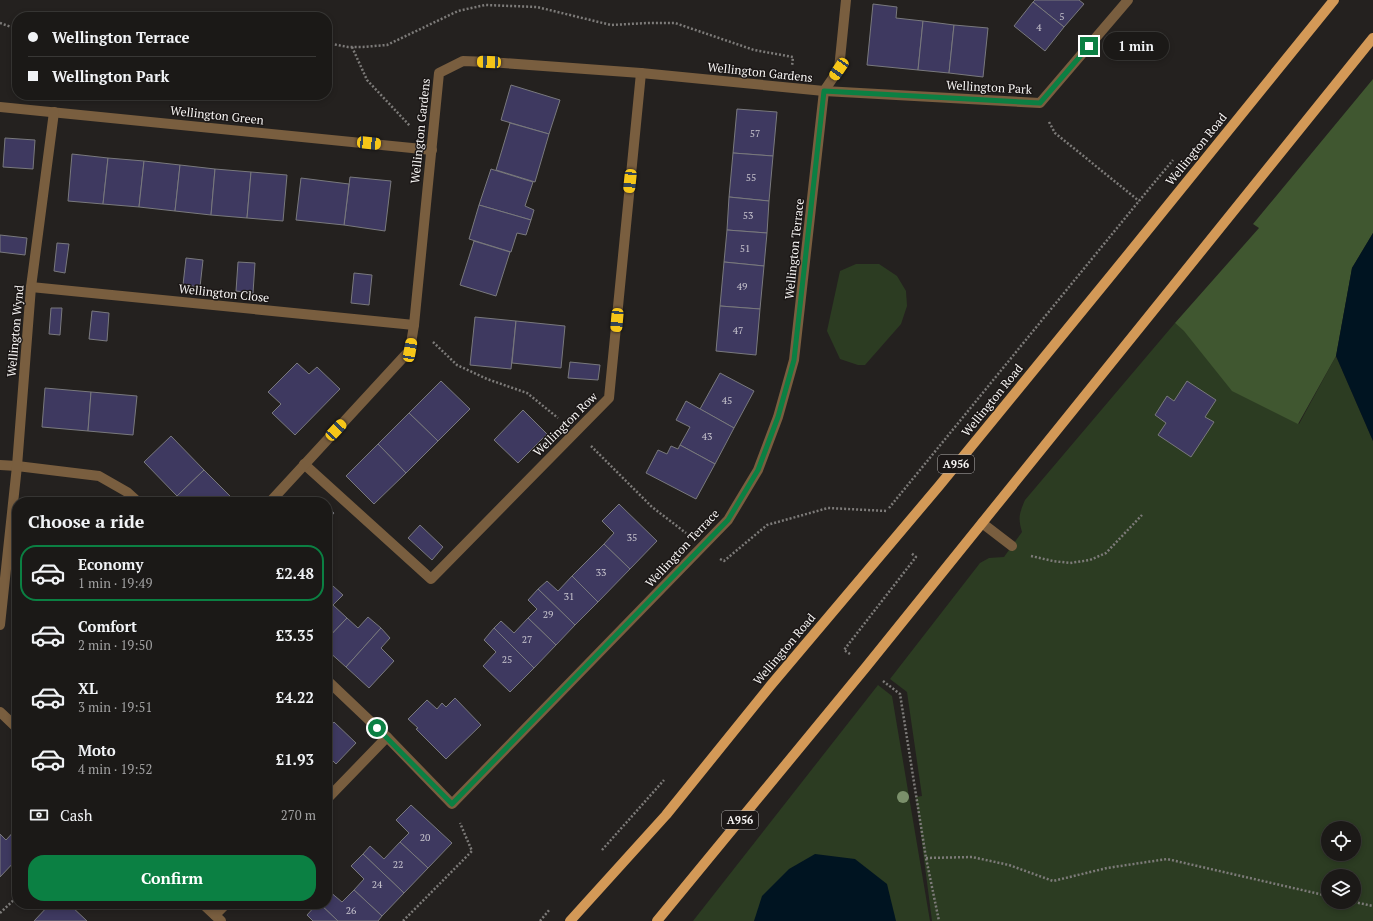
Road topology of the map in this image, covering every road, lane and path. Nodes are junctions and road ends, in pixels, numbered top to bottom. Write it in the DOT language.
graph roads {
  1 [pos="846,0"];
  2 [pos="1128,0"];
  3 [pos="1334,0"];
  4 [pos="0,23"];
  5 [pos="12,27"];
  6 [pos="1373,38"];
  7 [pos="332,44"];
  8 [pos="352,47"];
  9 [pos="641,73"];
  10 [pos="792,88"];
  11 [pos="824,91"];
  12 [pos="1040,103"];
  13 [pos="0,107"];
  14 [pos="54,112"];
  15 [pos="432,150"];
  16 [pos="1174,159"];
  17 [pos="1139,201"];
  18 [pos="31,288"];
  19 [pos="414,324"];
  20 [pos="576,432"];
  21 [pos="304,464"];
  22 [pos="0,465"];
  23 [pos="17,466"];
  24 [pos="14,497"];
  25 [pos="132,497"];
  26 [pos="274,497"];
  27 [pos="887,511"];
  28 [pos="12,512"];
  29 [pos="1142,515"];
  30 [pos="982,523"];
  31 [pos="894,538"];
  32 [pos="702,546"];
  33 [pos="1012,546"];
  34 [pos="0,624"];
  35 [pos="866,667"];
  36 [pos="332,685"];
  37 [pos="0,712"];
  38 [pos="12,723"];
  39 [pos="387,737"];
  40 [pos="668,775"];
  41 [pos="332,794"];
  42 [pos="452,804"];
  43 [pos="601,851"];
  44 [pos="926,858"];
  45 [pos="1321,894"];
  46 [pos="12,902"];
  47 [pos="1361,903"];
  48 [pos="555,904"];
  49 [pos="1373,906"];
  50 [pos="208,909"];
  51 [pos="223,909"];
  52 [pos="0,913"];
  53 [pos="218,918"];
  54 [pos="403,921"];
  55 [pos="540,921"];
  56 [pos="570,921"];
  57 [pos="657,921"];
  58 [pos="939,921"];
  1 -- 11 [label="street, Wellington Terrace"];
  2 -- 12 [label="street, Wellington Park"];
  3 -- 31 [label="main road, Wellington Road / A956"];
  4 -- 5 [label="path"];
  6 -- 30 [label="main road, A956"];
  7 -- 8 [label="path"];
  8 -- 10 [label="path"];
  8 -- 15 [label="path"];
  9 -- 10 [label="street, Wellington Gardens"];
  9 -- 15 [label="street, Wellington Gardens"];
  9 -- 20 [label="street, Wellington Row"];
  10 -- 11 [label="street, Wellington Gardens"];
  11 -- 12 [label="street, Wellington Park"];
  11 -- 32 [label="street, Wellington Terrace"];
  12 -- 17 [label="path"];
  13 -- 14 [label="street, Wellington Green"];
  14 -- 15 [label="street, Wellington Green"];
  14 -- 18 [label="street, Wellington Wynd"];
  15 -- 19 [label="street, Wellington Gardens"];
  16 -- 17 [label="path"];
  17 -- 27 [label="path"];
  18 -- 19 [label="street, Wellington Close"];
  18 -- 23 [label="street, Wellington Wynd"];
  19 -- 20 [label="path"];
  19 -- 21 [label="street, Wellington Gardens"];
  20 -- 21 [label="street, Wellington Row"];
  20 -- 32 [label="path"];
  21 -- 26 [label="street, Wellington Gardens"];
  22 -- 23 [label="street"];
  23 -- 24 [label="street, Wellington Wynd"];
  23 -- 25 [label="street"];
  27 -- 31 [label="path"];
  27 -- 32 [label="path"];
  28 -- 34 [label="street, Wellington Wynd"];
  29 -- 33 [label="path"];
  30 -- 33 [label="street"];
  30 -- 35 [label="main road, A956"];
  31 -- 35 [label="path"];
  31 -- 56 [label="main road, Wellington Road / A956"];
  32 -- 42 [label="street, Wellington Terrace"];
  35 -- 44 [label="path"];
  35 -- 57 [label="main road, A956"];
  36 -- 39 [label="street"];
  37 -- 38 [label="street"];
  39 -- 41 [label="street"];
  39 -- 42 [label="street"];
  40 -- 43 [label="path"];
  42 -- 54 [label="path"];
  44 -- 45 [label="path"];
  44 -- 58 [label="path"];
  46 -- 52 [label="path"];
  47 -- 49 [label="path"];
  48 -- 55 [label="path"];
  50 -- 53 [label="street"];
  51 -- 53 [label="street"];
}
